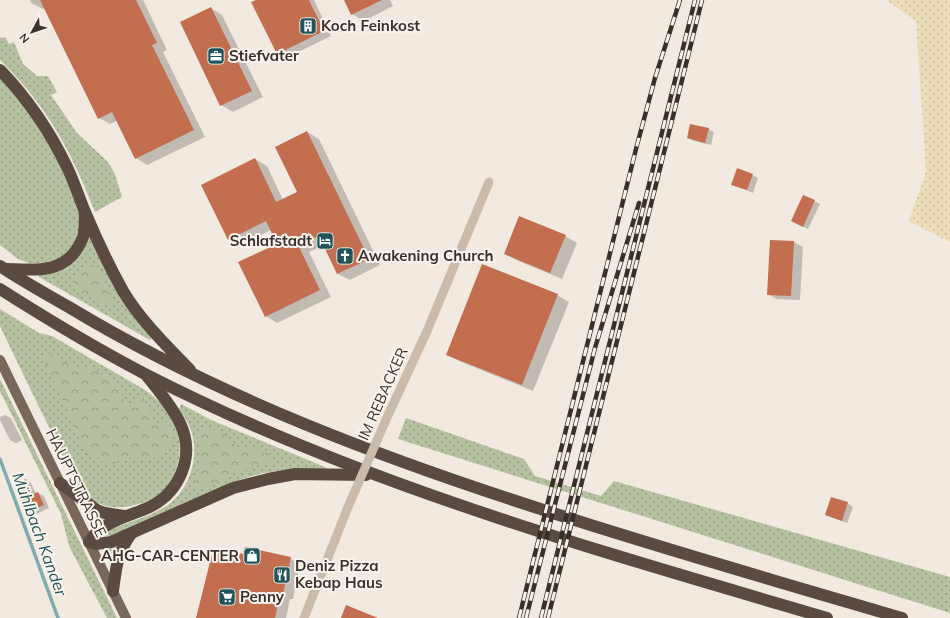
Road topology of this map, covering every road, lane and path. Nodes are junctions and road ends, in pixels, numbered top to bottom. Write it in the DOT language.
graph roads {
  1 [pos="0,70"];
  2 [pos="489,182"];
  3 [pos="86,212"];
  4 [pos="3,267"];
  5 [pos="0,289"];
  6 [pos="0,360"];
  7 [pos="145,374"];
  8 [pos="195,375"];
  9 [pos="374,475"];
  10 [pos="60,483"];
  11 [pos="124,516"];
  12 [pos="131,534"];
  13 [pos="89,542"];
  14 [pos="113,591"];
  15 [pos="126,618"];
  16 [pos="304,618"];
  17 [pos="827,618"];
  18 [pos="902,618"];
  1 -- 3 [label="highway"];
  2 -- 16 [label="street, IM REBACKER, bridge"];
  3 -- 4 [label="highway"];
  3 -- 8 [label="highway"];
  4 -- 8 [label="highway"];
  5 -- 7 [label="highway"];
  6 -- 10 [label="main road, HAUPTSTRASSE"];
  7 -- 9 [label="highway"];
  7 -- 11 [label="highway"];
  8 -- 18 [label="highway"];
  9 -- 12 [label="highway"];
  9 -- 17 [label="highway"];
  10 -- 11 [label="highway"];
  10 -- 13 [label="main road, HAUPTSTRASSE"];
  11 -- 13 [label="highway"];
  12 -- 13 [label="highway"];
  12 -- 14 [label="highway"];
  13 -- 14 [label="main road, HAUPTSTRASSE"];
  14 -- 15 [label="main road, HAUPTSTRASSE"];
}
